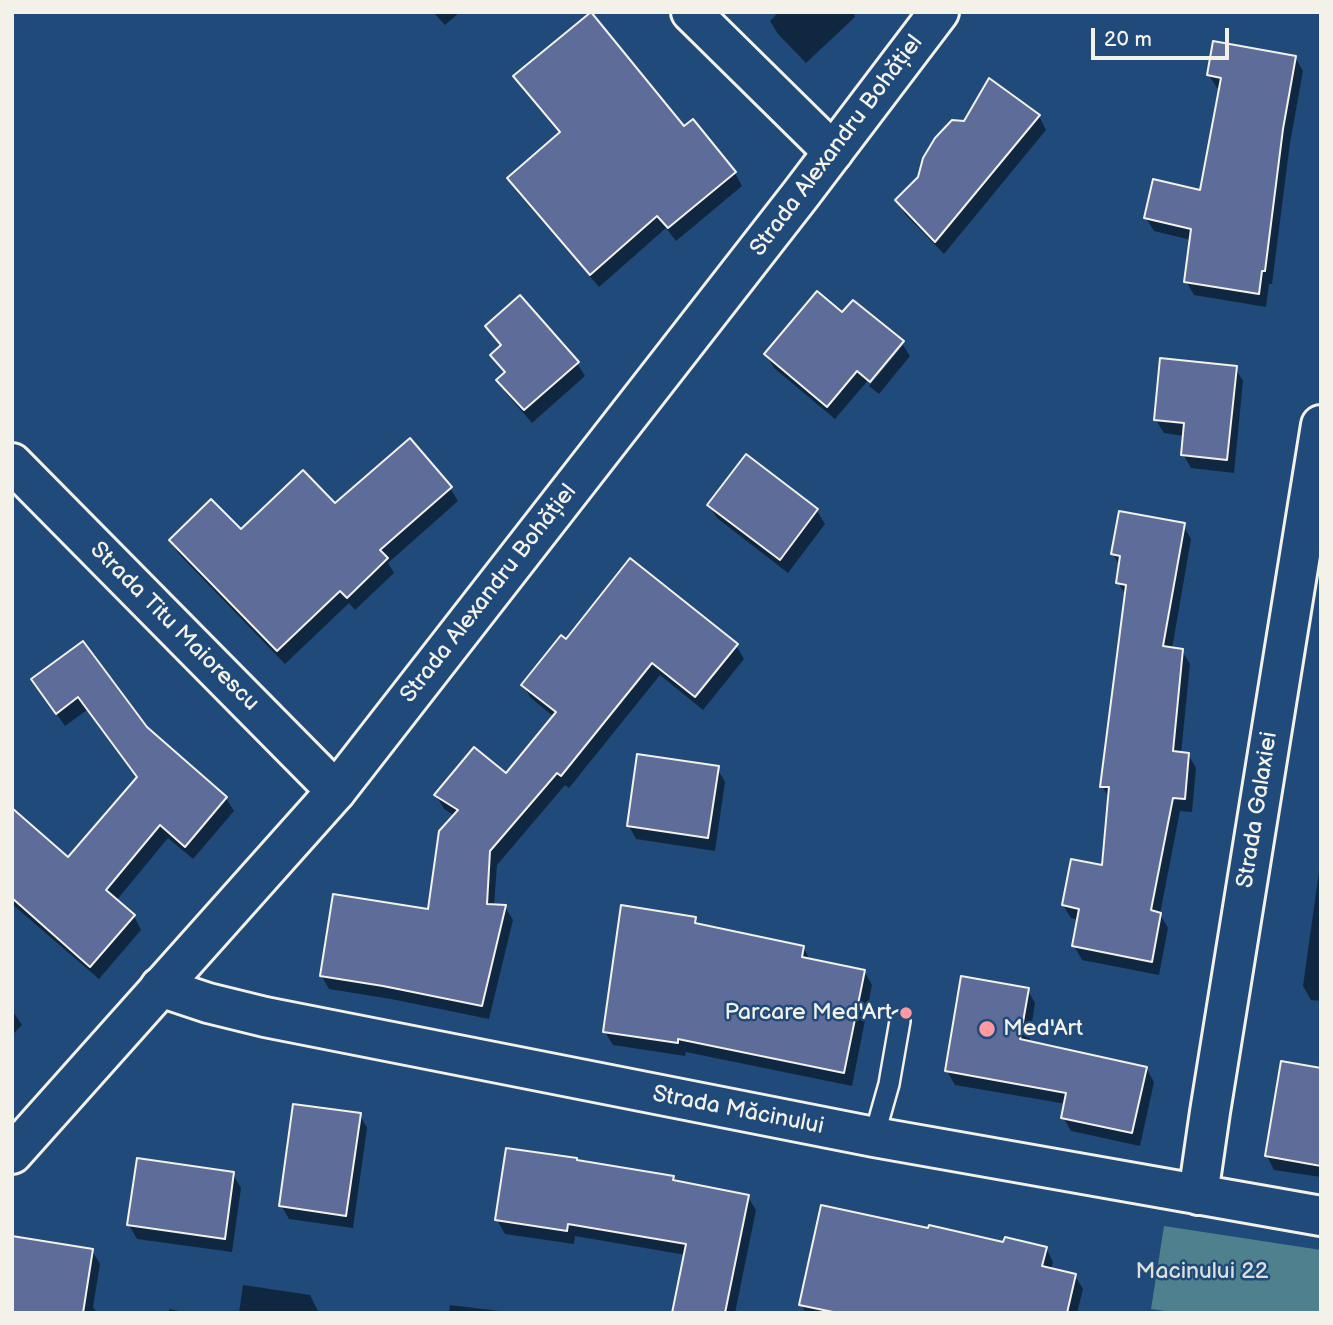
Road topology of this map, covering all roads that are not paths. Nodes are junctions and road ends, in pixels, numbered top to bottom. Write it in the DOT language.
graph roads {
  1 [pos="691,12"];
  2 [pos="939,12"];
  3 [pos="833,152"];
  4 [pos="1321,425"];
  5 [pos="12,463"];
  6 [pos="336,791"];
  7 [pos="160,987"];
  8 [pos="900,1021"];
  9 [pos="874,1137"];
  10 [pos="12,1154"];
  11 [pos="1198,1195"];
  12 [pos="1321,1216"];
  1 -- 3 [label="street"];
  2 -- 3 [label="street, Strada Alexandru Bohățiel"];
  3 -- 6 [label="street, Strada Alexandru Bohățiel"];
  4 -- 11 [label="street, Strada Galaxiei"];
  5 -- 6 [label="street, Strada Titu Maiorescu"];
  6 -- 7 [label="street, Strada Alexandru Bohățiel"];
  7 -- 9 [label="street, Strada Măcinului"];
  7 -- 10 [label="street, Strada Alexandru Bohățiel"];
  8 -- 9 [label="lane"];
  9 -- 11 [label="street, Strada Măcinului"];
  11 -- 12 [label="street, Strada Măcinului"];
}
